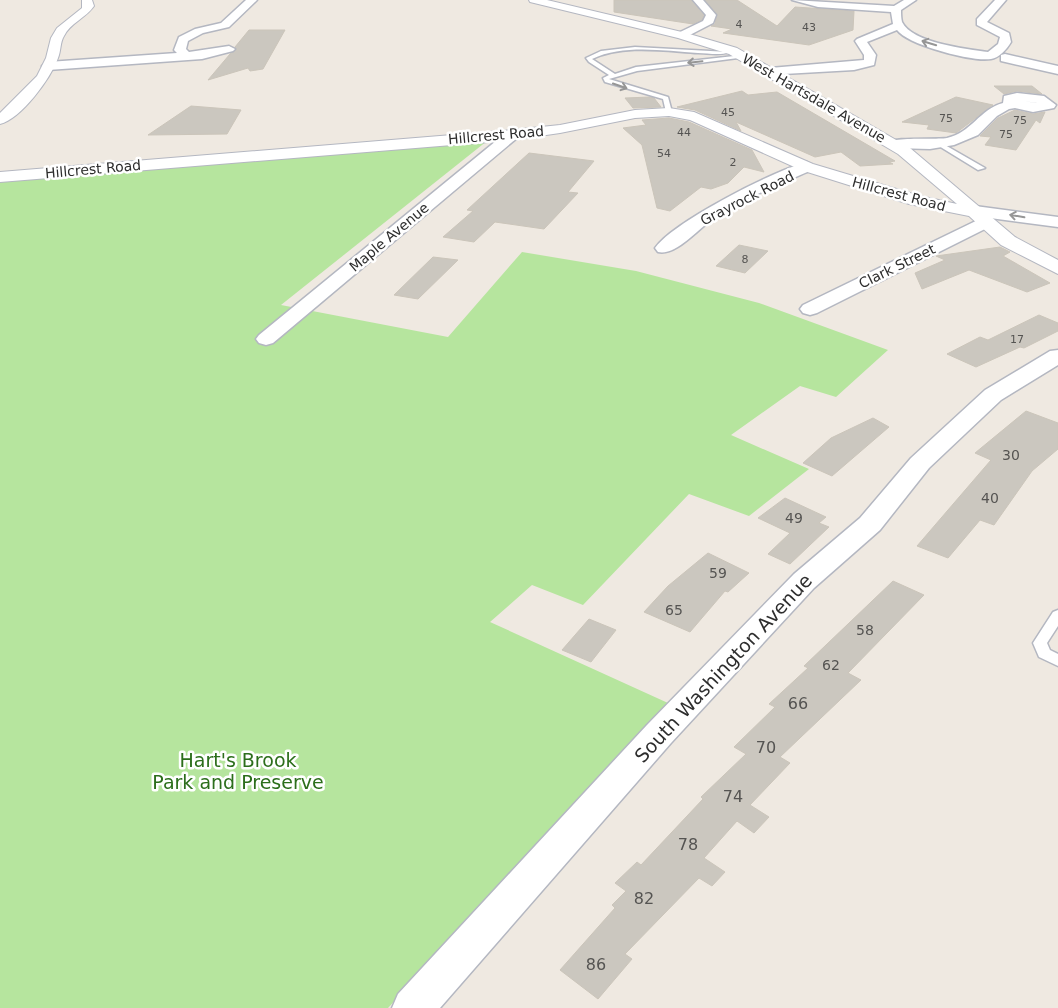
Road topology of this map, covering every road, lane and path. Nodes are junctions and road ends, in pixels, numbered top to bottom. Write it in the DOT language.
graph roads {
  1 [pos="87,0"];
  2 [pos="252,0"];
  3 [pos="534,0"];
  4 [pos="698,0"];
  5 [pos="797,0"];
  6 [pos="911,0"];
  7 [pos="1001,0"];
  8 [pos="896,9"];
  9 [pos="896,26"];
  10 [pos="682,35"];
  11 [pos="229,49"];
  12 [pos="964,52"];
  13 [pos="738,54"];
  14 [pos="186,56"];
  15 [pos="1005,58"];
  16 [pos="48,66"];
  17 [pos="1058,70"];
  18 [pos="770,72"];
  19 [pos="613,75"];
  20 [pos="1014,104"];
  21 [pos="669,112"];
  22 [pos="3,114"];
  23 [pos="512,135"];
  24 [pos="936,142"];
  25 [pos="893,144"];
  26 [pos="807,167"];
  27 [pos="981,168"];
  28 [pos="0,177"];
  29 [pos="980,216"];
  30 [pos="1058,222"];
  31 [pos="664,248"];
  32 [pos="1058,268"];
  33 [pos="810,309"];
  34 [pos="266,339"];
  35 [pos="1058,356"];
  36 [pos="1058,615"];
  37 [pos="1058,661"];
  38 [pos="413,1008"];
  1 -- 16 [label="street"];
  2 -- 14 [label="street"];
  3 -- 10 [label="street, West Hartsdale Avenue"];
  4 -- 10 [label="street"];
  5 -- 8 [label="street"];
  6 -- 8 [label="street"];
  7 -- 12 [label="street"];
  8 -- 9 [label="street"];
  12 -- 9 [label="street, one-way"];
  9 -- 18 [label="street"];
  10 -- 13 [label="street, West Hartsdale Avenue"];
  11 -- 14 [label="street"];
  13 -- 18 [label="street, West Hartsdale Avenue"];
  13 -- 19 [label="lane, one-way"];
  13 -- 19 [label="lane"];
  14 -- 16 [label="street"];
  15 -- 17 [label="street"];
  16 -- 22 [label="street"];
  18 -- 25 [label="street, West Hartsdale Avenue"];
  19 -- 21 [label="lane, one-way"];
  20 -- 24 [label="street"];
  21 -- 23 [label="street, Hillcrest Road"];
  21 -- 26 [label="street, Hillcrest Road"];
  23 -- 28 [label="street, Hillcrest Road"];
  23 -- 34 [label="street, Maple Avenue"];
  24 -- 25 [label="street"];
  24 -- 27 [label="lane"];
  25 -- 29 [label="street, West Hartsdale Avenue"];
  26 -- 29 [label="street, Hillcrest Road"];
  26 -- 31 [label="street, Grayrock Road"];
  30 -- 29 [label="street, one-way"];
  29 -- 32 [label="street, West Hartsdale Avenue"];
  29 -- 33 [label="street, Clark Street"];
  35 -- 38 [label="street, South Washington Avenue"];
  36 -- 37 [label="lane"];
}
